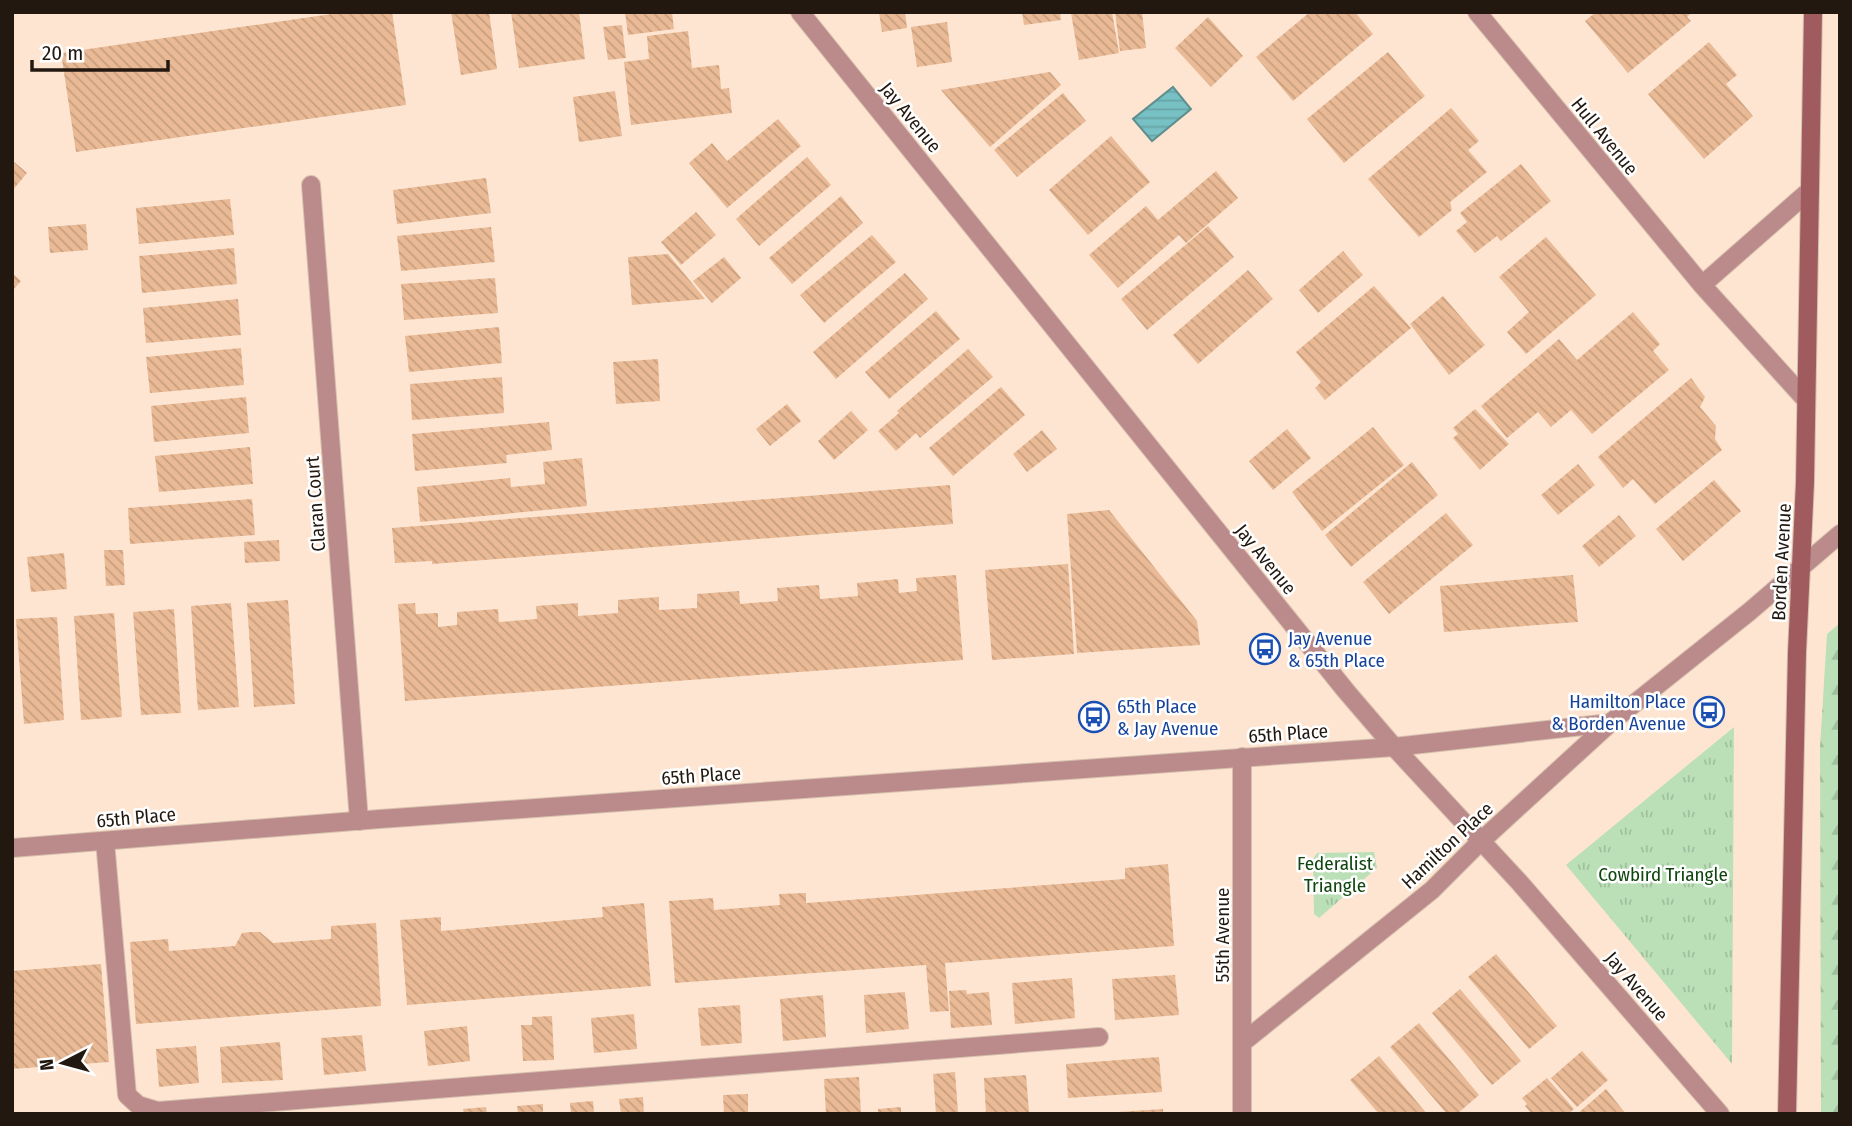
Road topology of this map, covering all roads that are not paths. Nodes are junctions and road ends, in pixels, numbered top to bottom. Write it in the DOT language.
graph roads {
  1 [pos="800,12"];
  2 [pos="1477,12"];
  3 [pos="1813,12"];
  4 [pos="311,185"];
  5 [pos="1809,191"];
  6 [pos="1702,285"];
  7 [pos="1806,400"];
  8 [pos="1840,534"];
  9 [pos="1802,566"];
  10 [pos="1609,723"];
  11 [pos="1394,747"];
  12 [pos="1242,757"];
  13 [pos="359,821"];
  14 [pos="105,841"];
  15 [pos="1480,842"];
  16 [pos="12,848"];
  17 [pos="1099,1037"];
  18 [pos="1242,1043"];
  19 [pos="1242,1114"];
  20 [pos="1720,1114"];
  21 [pos="1787,1114"];
  1 -- 11 [label="street, Jay Avenue"];
  2 -- 6 [label="street, Hull Avenue"];
  3 -- 5 [label="main road, Borden Avenue"];
  4 -- 13 [label="street, Claran Court"];
  5 -- 6 [label="street"];
  5 -- 7 [label="main road, Borden Avenue"];
  6 -- 7 [label="street, Hull Avenue"];
  7 -- 9 [label="main road, Borden Avenue"];
  8 -- 9 [label="street, Hamilton Place"];
  9 -- 10 [label="street, Hamilton Place"];
  9 -- 21 [label="main road, Borden Avenue"];
  10 -- 11 [label="street"];
  10 -- 15 [label="street, Hamilton Place"];
  11 -- 12 [label="street, 65th Place"];
  11 -- 15 [label="street, Jay Avenue"];
  12 -- 13 [label="street, 65th Place"];
  12 -- 18 [label="street, 55th Avenue"];
  13 -- 14 [label="street, 65th Place"];
  14 -- 16 [label="street, 65th Place"];
  14 -- 17 [label="street"];
  15 -- 18 [label="street, Hamilton Place"];
  15 -- 20 [label="street, Jay Avenue"];
  18 -- 19 [label="street, 55th Avenue"];
}
